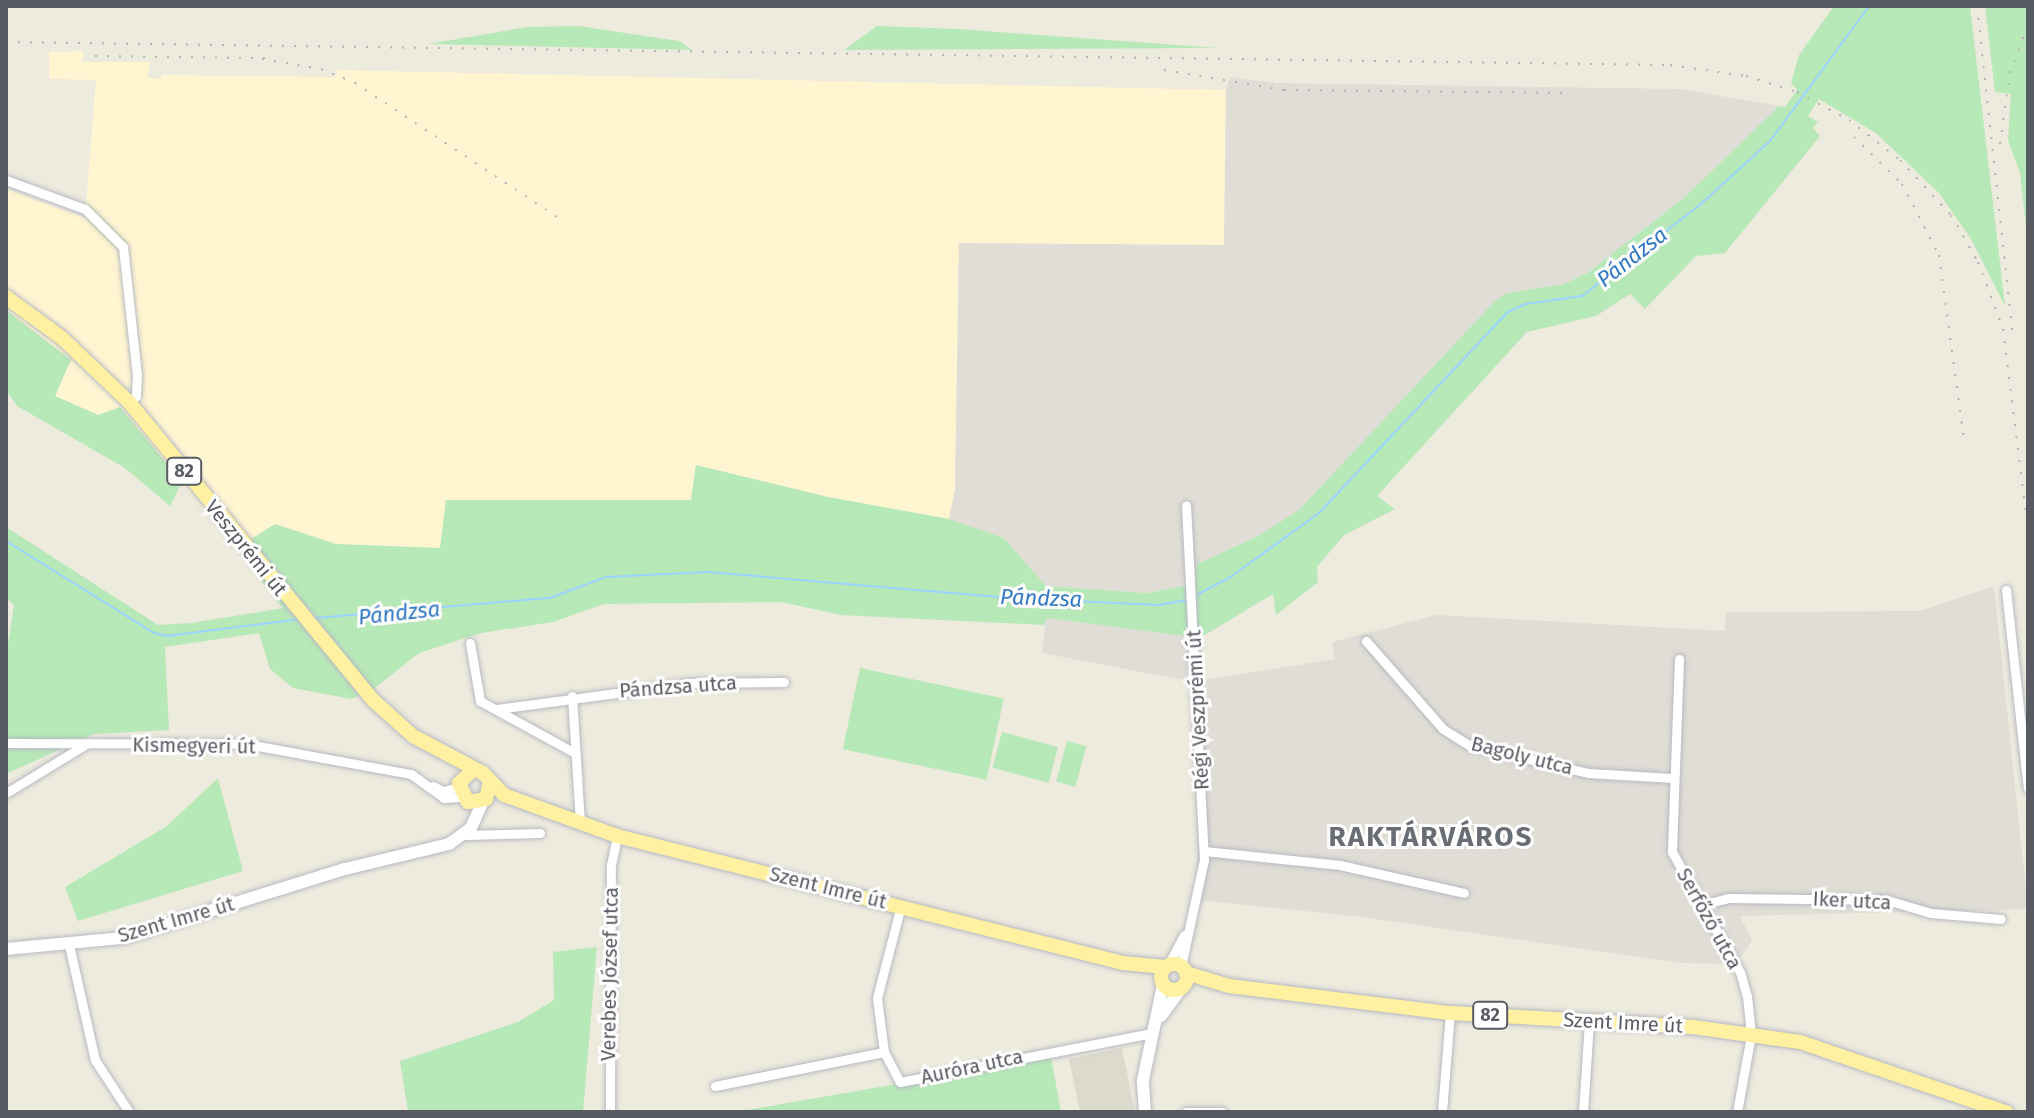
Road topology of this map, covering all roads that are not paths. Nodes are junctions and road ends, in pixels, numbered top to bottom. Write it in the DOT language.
graph roads {
  1 [pos="6,180"];
  2 [pos="6,297"];
  3 [pos="129,402"];
  4 [pos="1186,505"];
  5 [pos="2006,590"];
  6 [pos="1366,641"];
  7 [pos="470,643"];
  8 [pos="1679,659"];
  9 [pos="784,682"];
  10 [pos="572,696"];
  11 [pos="497,709"];
  12 [pos="413,736"];
  13 [pos="6,743"];
  14 [pos="88,743"];
  15 [pos="575,753"];
  16 [pos="472,771"];
  17 [pos="1673,778"];
  18 [pos="490,782"];
  19 [pos="2028,788"];
  20 [pos="6,793"];
  21 [pos="469,795"];
  22 [pos="535,809"];
  23 [pos="580,823"];
  24 [pos="540,833"];
  25 [pos="466,835"];
  26 [pos="617,836"];
  27 [pos="1204,851"];
  28 [pos="1464,893"];
  29 [pos="901,905"];
  30 [pos="1701,905"];
  31 [pos="2001,919"];
  32 [pos="69,945"];
  33 [pos="6,949"];
  34 [pos="1174,976"];
  35 [pos="1450,1013"];
  36 [pos="1589,1021"];
  37 [pos="1153,1033"];
  38 [pos="1751,1035"];
  39 [pos="884,1052"];
  40 [pos="715,1086"];
  41 [pos="129,1112"];
  42 [pos="610,1112"];
  43 [pos="1145,1112"];
  44 [pos="1186,1112"];
  45 [pos="1222,1112"];
  46 [pos="1442,1112"];
  47 [pos="1583,1112"];
  48 [pos="1737,1112"];
  49 [pos="2006,1112"];
  1 -- 3 [label="street"];
  2 -- 3 [label="main road, Veszprémi út / 82"];
  3 -- 12 [label="main road, Veszprémi út / 82"];
  4 -- 27 [label="street, Régi Veszprémi út"];
  5 -- 19 [label="street"];
  6 -- 17 [label="street, Bagoly utca"];
  7 -- 11 [label="street"];
  8 -- 17 [label="street, Serfőző utca"];
  9 -- 10 [label="street, Pándzsa utca"];
  10 -- 11 [label="street, Pándzsa utca"];
  10 -- 15 [label="street"];
  11 -- 15 [label="street"];
  12 -- 16 [label="main road, Veszprémi út / 82"];
  12 -- 21 [label="main road, Veszprémi út / 82"];
  13 -- 14 [label="street, Kismegyeri út"];
  14 -- 20 [label="street"];
  14 -- 21 [label="street, Kismegyeri út"];
  15 -- 23 [label="street"];
  16 -- 18 [label="main road, 82"];
  16 -- 21 [label="main road"];
  17 -- 30 [label="street, Serfőző utca"];
  18 -- 21 [label="main road"];
  18 -- 22 [label="main road, Szent Imre út / 82"];
  21 -- 22 [label="main road, Szent Imre út / 82"];
  21 -- 25 [label="main road"];
  22 -- 23 [label="main road, Szent Imre út / 82"];
  23 -- 26 [label="main road, Szent Imre út / 82"];
  24 -- 25 [label="street, Szent Imre út"];
  25 -- 32 [label="main road, Szent Imre út"];
  26 -- 29 [label="main road, Szent Imre út / 82"];
  26 -- 42 [label="street, Verebes József utca"];
  27 -- 28 [label="street"];
  27 -- 34 [label="street, Régi Veszprémi út"];
  29 -- 34 [label="main road, Szent Imre út / 82"];
  29 -- 39 [label="street"];
  30 -- 31 [label="street, Iker utca"];
  30 -- 38 [label="street, Serfőző utca"];
  32 -- 33 [label="main road, Szent Imre út"];
  32 -- 41 [label="street"];
  34 -- 35 [label="main road, Szent Imre út / 82"];
  34 -- 37 [label="main road"];
  35 -- 36 [label="main road, Szent Imre út / 82"];
  35 -- 46 [label="street"];
  36 -- 38 [label="main road, Szent Imre út / 82"];
  36 -- 47 [label="street"];
  37 -- 39 [label="street, Auróra utca"];
  37 -- 43 [label="main road"];
  38 -- 48 [label="street"];
  38 -- 49 [label="main road, Szent Imre út / 82"];
  39 -- 40 [label="street"];
  44 -- 45 [label="street"];
}
